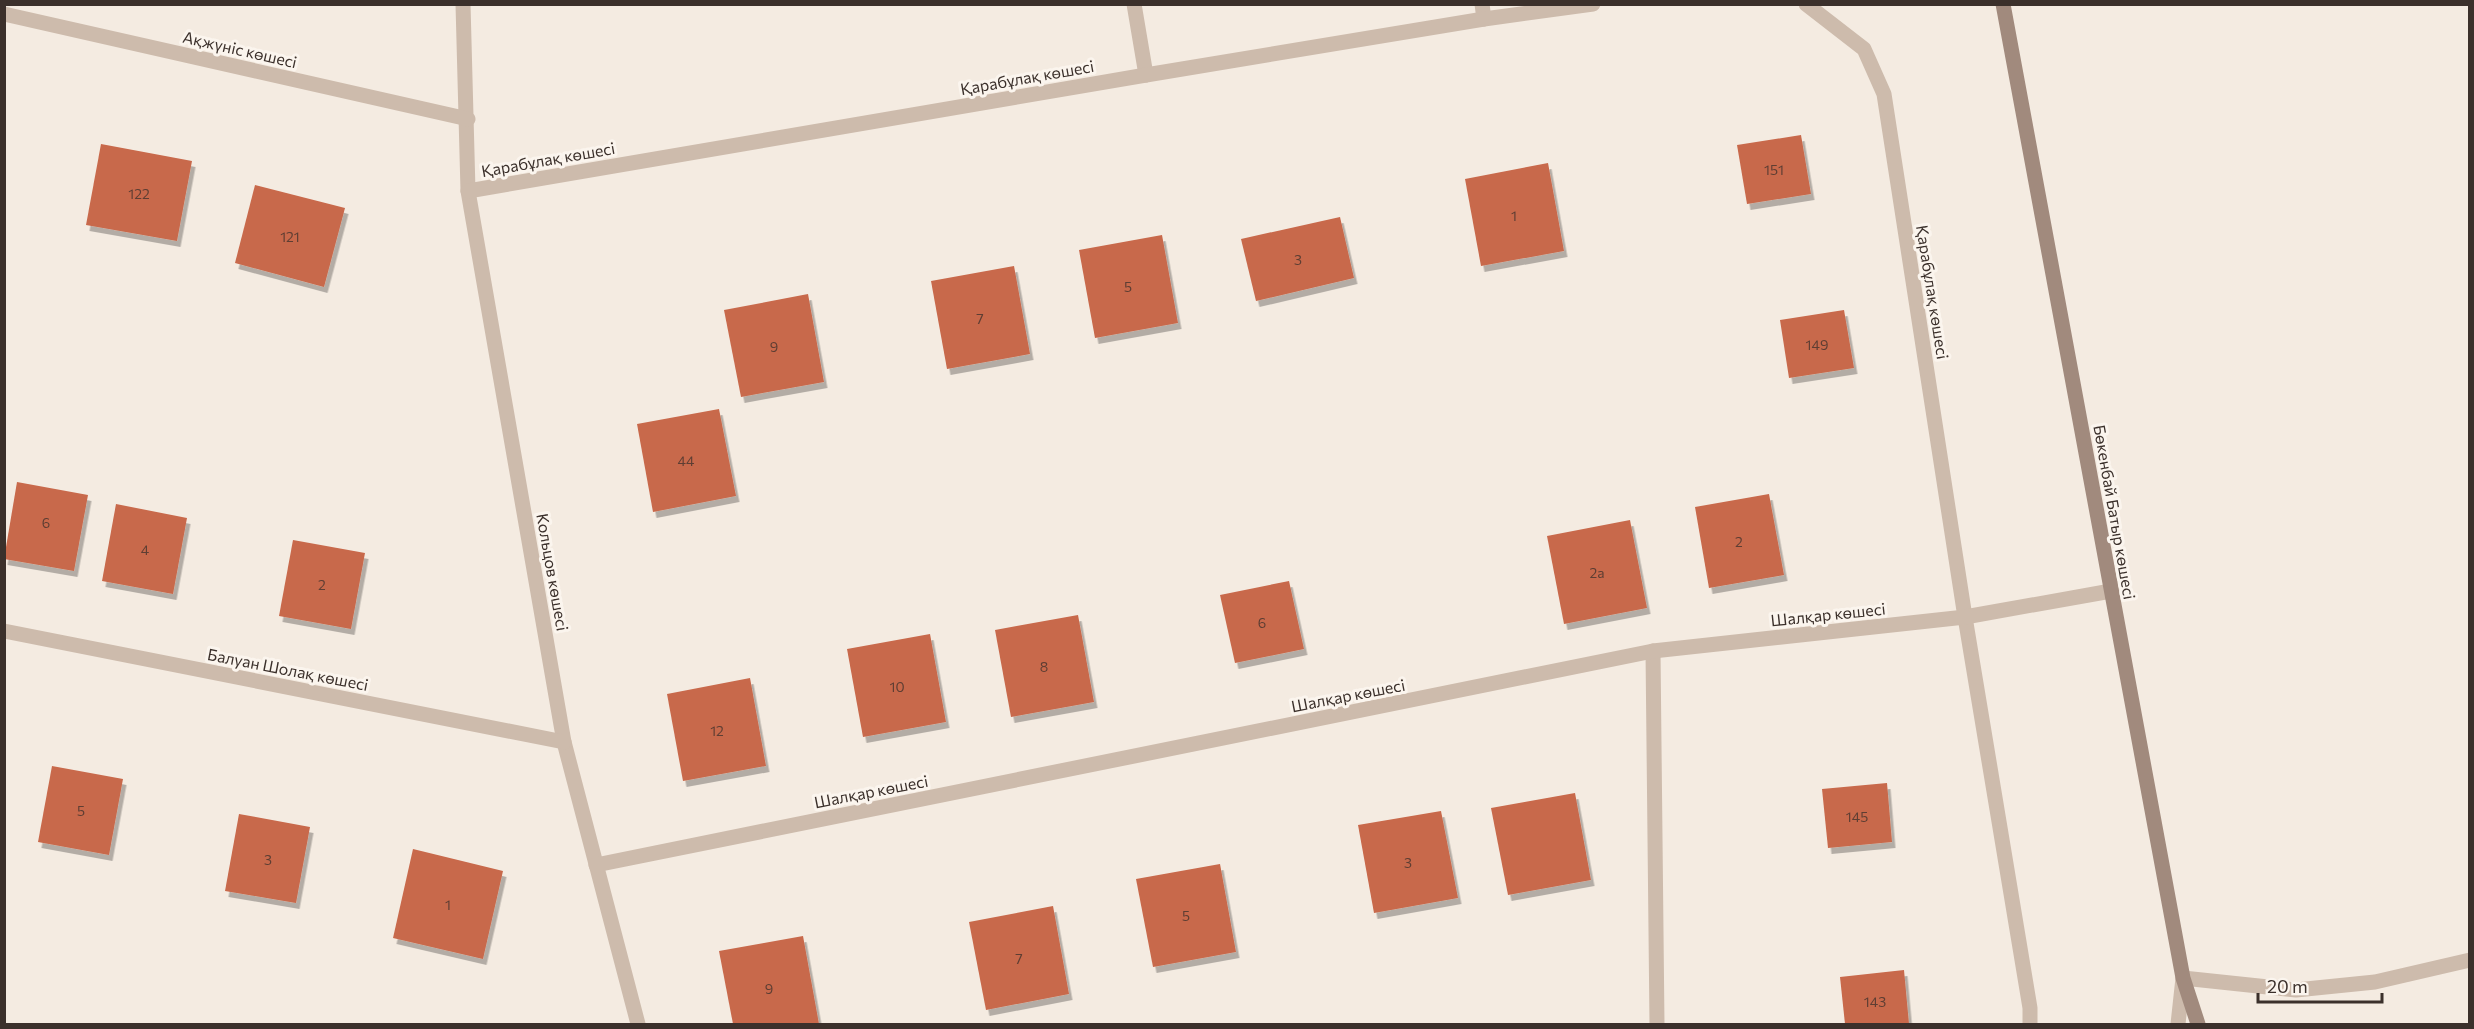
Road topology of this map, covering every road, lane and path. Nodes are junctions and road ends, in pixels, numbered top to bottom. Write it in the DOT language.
graph roads {
  1 [pos="463,4"];
  2 [pos="1134,4"];
  3 [pos="1593,4"];
  4 [pos="1806,4"];
  5 [pos="2003,4"];
  6 [pos="1483,12"];
  7 [pos="4,14"];
  8 [pos="1146,75"];
  9 [pos="468,119"];
  10 [pos="468,191"];
  11 [pos="2111,591"];
  12 [pos="1965,617"];
  13 [pos="4,631"];
  14 [pos="1653,651"];
  15 [pos="564,742"];
  16 [pos="596,865"];
  17 [pos="2469,960"];
  18 [pos="2183,978"];
  19 [pos="638,1024"];
  20 [pos="1657,1024"];
  21 [pos="2030,1024"];
  22 [pos="2178,1024"];
  23 [pos="2198,1024"];
  1 -- 9 [label="street, Кольцов көшесі"];
  2 -- 8 [label="street"];
  3 -- 6 [label="street, Қарабұлақ көшесі"];
  4 -- 12 [label="street, Қарабұлақ көшесі"];
  5 -- 11 [label="main road, Бөкенбай Батыр көшесі"];
  6 -- 8 [label="street, Қарабұлақ көшесі"];
  7 -- 9 [label="street, Ақжүніс көшесі"];
  8 -- 10 [label="street, Қарабұлақ көшесі"];
  9 -- 10 [label="street, Кольцов көшесі"];
  10 -- 15 [label="street, Кольцов көшесі"];
  11 -- 12 [label="street, Шалқар көшесі"];
  11 -- 18 [label="main road, Бөкенбай Батыр көшесі"];
  12 -- 14 [label="street, Шалқар көшесі"];
  12 -- 21 [label="street, Қарабұлақ көшесі"];
  13 -- 15 [label="street, Балуан Шолақ көшесі"];
  14 -- 16 [label="street, Шалқар көшесі"];
  14 -- 20 [label="street"];
  15 -- 16 [label="street, Кольцов көшесі"];
  16 -- 19 [label="street, Кольцов көшесі"];
  17 -- 18 [label="street"];
  18 -- 22 [label="street"];
  18 -- 23 [label="main road, Бөкенбай Батыр көшесі"];
}
